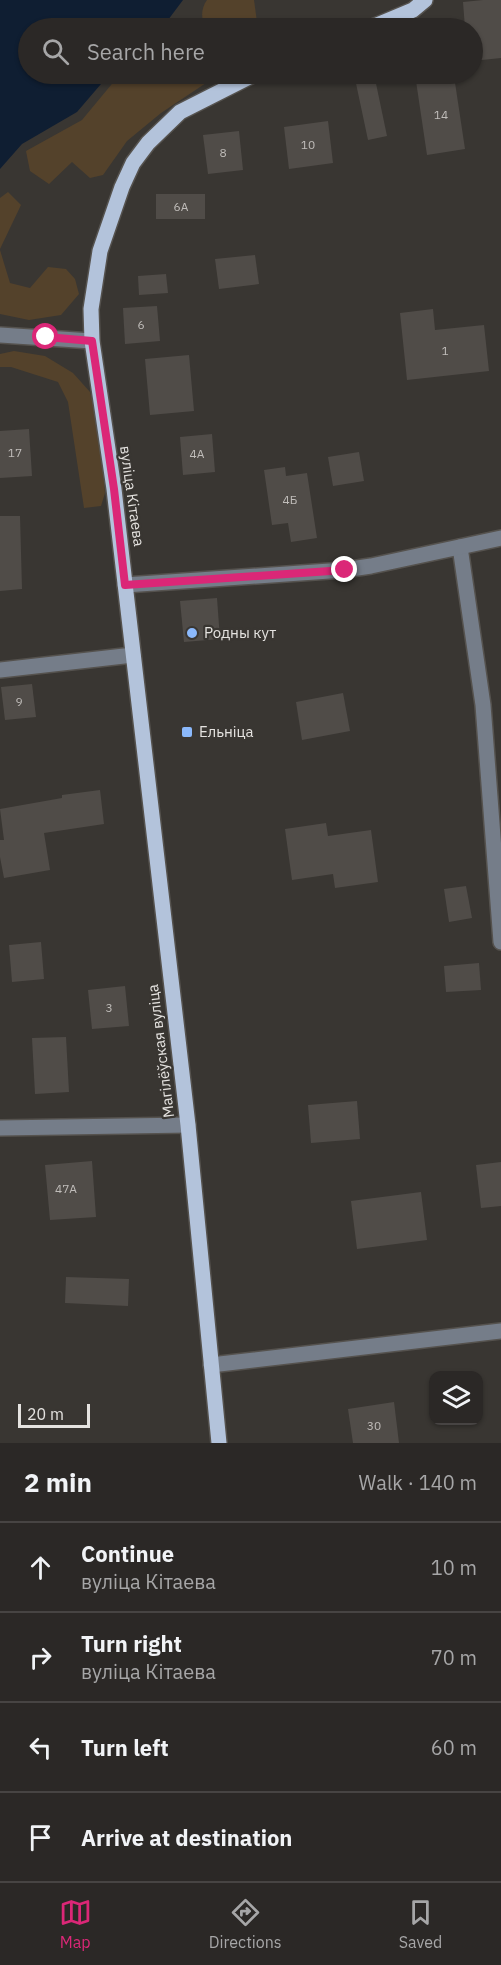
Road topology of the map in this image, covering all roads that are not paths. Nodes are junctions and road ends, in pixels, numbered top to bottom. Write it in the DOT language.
graph roads {
  1 [pos="425,0"];
  2 [pos="394,18"];
  3 [pos="235,84"];
  4 [pos="0,335"];
  5 [pos="92,341"];
  6 [pos="501,538"];
  7 [pos="460,547"];
  8 [pos="125,585"];
  9 [pos="133,655"];
  10 [pos="0,670"];
  11 [pos="501,942"];
  12 [pos="188,1125"];
  13 [pos="0,1128"];
  14 [pos="501,1331"];
  15 [pos="210,1365"];
  16 [pos="219,1443"];
  1 -- 2 [label="main road"];
  3 -- 5 [label="main road, вуліца Кітаева"];
  4 -- 5 [label="street"];
  5 -- 8 [label="main road, вуліца Кітаева"];
  6 -- 7 [label="street"];
  7 -- 8 [label="street"];
  7 -- 11 [label="street"];
  8 -- 9 [label="main road, вуліца Кітаева"];
  9 -- 10 [label="street"];
  9 -- 12 [label="main road, Магілёўская вуліца"];
  12 -- 13 [label="street"];
  12 -- 15 [label="main road, Магілёўская вуліца"];
  14 -- 15 [label="street"];
  15 -- 16 [label="main road, Магілёўская вуліца"];
}
